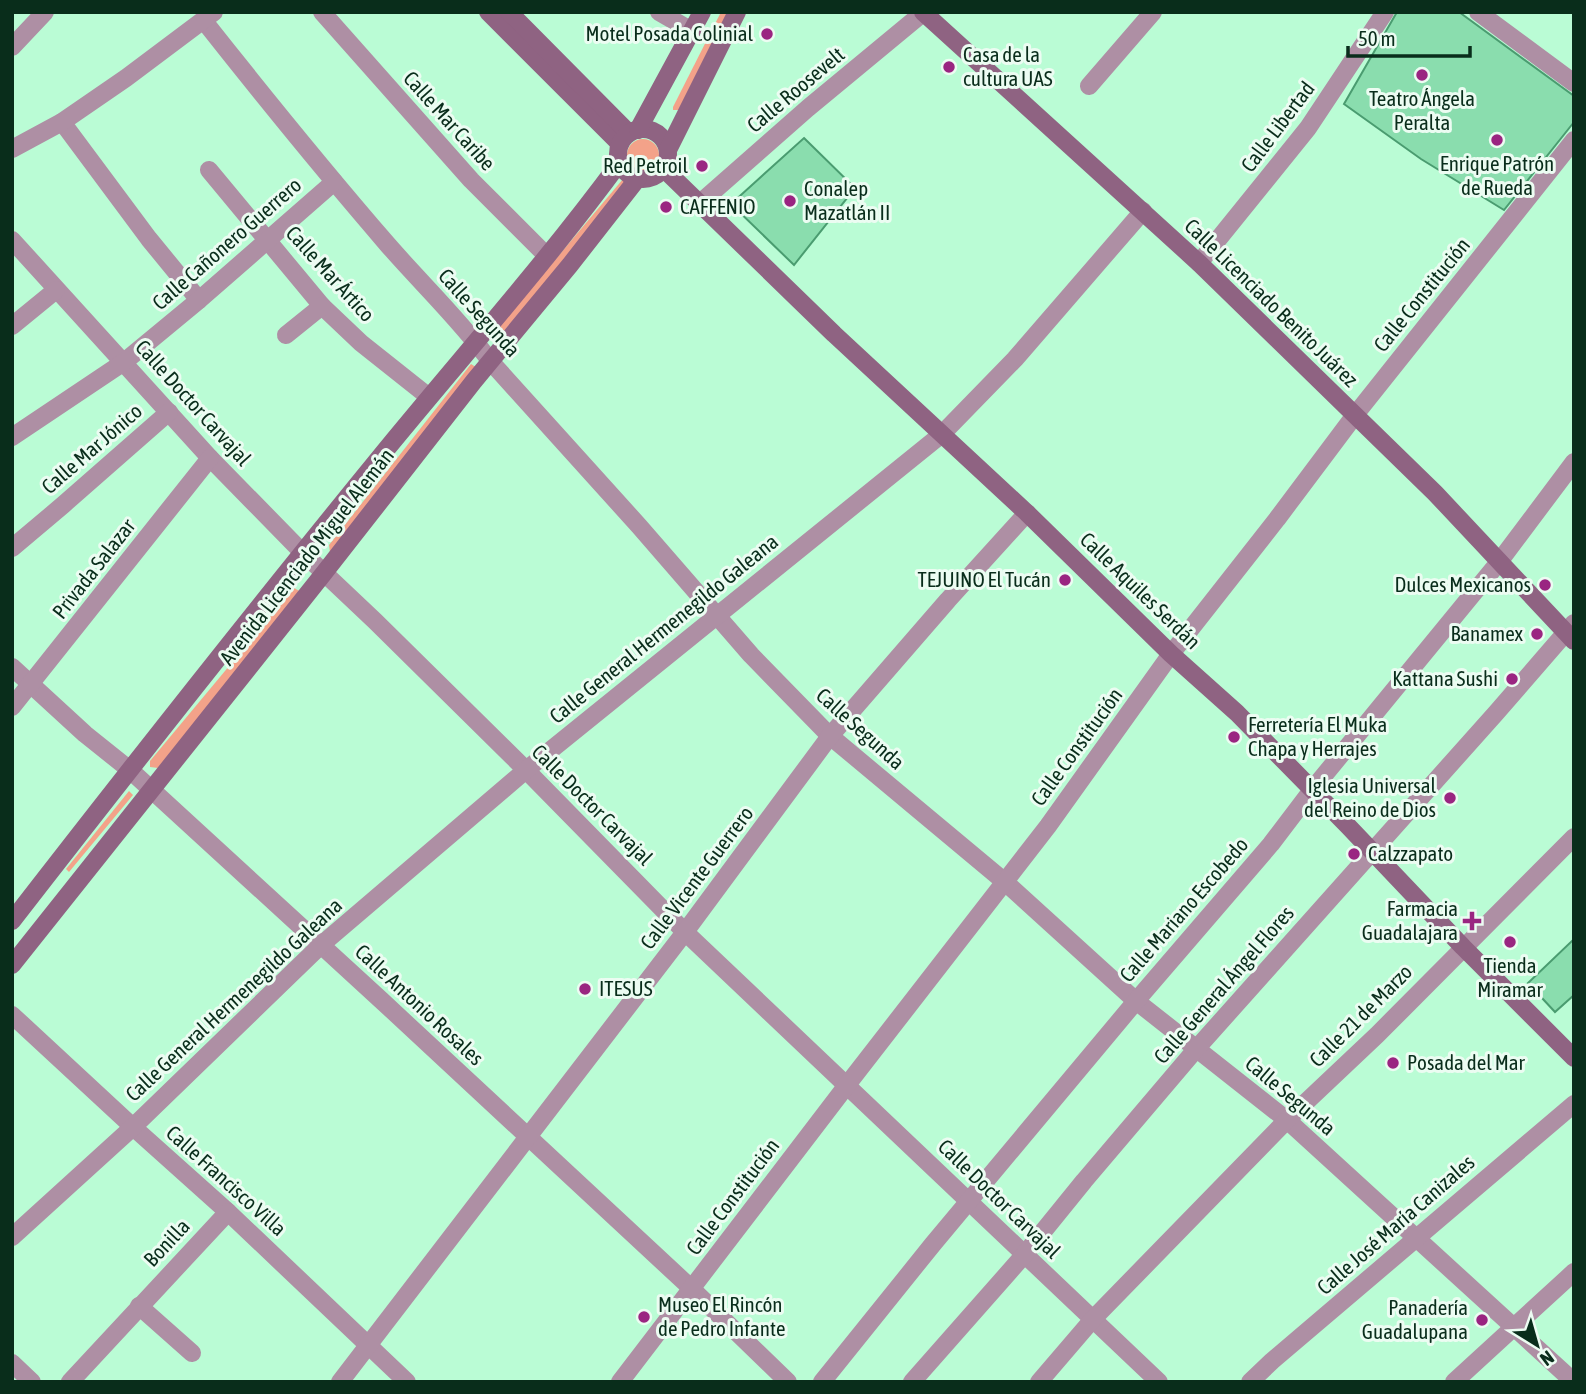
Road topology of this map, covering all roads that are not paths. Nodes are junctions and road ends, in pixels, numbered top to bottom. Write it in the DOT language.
graph roads {
  1 [pos="45,12"];
  2 [pos="322,12"];
  3 [pos="488,12"];
  4 [pos="509,12"];
  5 [pos="659,12"];
  6 [pos="702,12"];
  7 [pos="737,12"];
  8 [pos="924,12"];
  9 [pos="1153,12"];
  10 [pos="1385,12"];
  11 [pos="1478,12"];
  12 [pos="209,17"];
  13 [pos="692,31"];
  14 [pos="12,47"];
  15 [pos="1572,77"];
  16 [pos="1089,86"];
  17 [pos="62,122"];
  18 [pos="1574,140"];
  19 [pos="627,142"];
  20 [pos="12,149"];
  21 [pos="666,159"];
  22 [pos="209,170"];
  23 [pos="638,178"];
  24 [pos="334,182"];
  25 [pos="700,203"];
  26 [pos="1143,211"];
  27 [pos="12,240"];
  28 [pos="268,240"];
  29 [pos="547,256"];
  30 [pos="1199,263"];
  31 [pos="57,290"];
  32 [pos="199,300"];
  33 [pos="322,306"];
  34 [pos="12,326"];
  35 [pos="286,335"];
  36 [pos="476,342"];
  37 [pos="124,362"];
  38 [pos="491,362"];
  39 [pos="429,397"];
  40 [pos="169,412"];
  41 [pos="1355,415"];
  42 [pos="942,434"];
  43 [pos="12,437"];
  44 [pos="210,458"];
  45 [pos="1574,462"];
  46 [pos="1027,513"];
  47 [pos="12,548"];
  48 [pos="302,552"];
  49 [pos="1499,562"];
  50 [pos="324,573"];
  51 [pos="718,615"];
  52 [pos="1571,632"];
  53 [pos="1171,654"];
  54 [pos="12,667"];
  55 [pos="31,685"];
  56 [pos="12,707"];
  57 [pos="830,736"];
  58 [pos="130,769"];
  59 [pos="526,770"];
  60 [pos="152,790"];
  61 [pos="1312,790"];
  62 [pos="1574,837"];
  63 [pos="1372,851"];
  64 [pos="49,873"];
  65 [pos="1005,882"];
  66 [pos="70,892"];
  67 [pos="12,921"];
  68 [pos="685,932"];
  69 [pos="321,945"];
  70 [pos="1463,947"];
  71 [pos="12,965"];
  72 [pos="1136,1000"];
  73 [pos="12,1015"];
  74 [pos="1197,1048"];
  75 [pos="1574,1058"];
  76 [pos="847,1085"];
  77 [pos="1574,1104"];
  78 [pos="1287,1119"];
  79 [pos="133,1127"];
  80 [pos="528,1138"];
  81 [pos="969,1201"];
  82 [pos="228,1212"];
  83 [pos="12,1237"];
  84 [pos="1416,1237"];
  85 [pos="1024,1255"];
  86 [pos="1574,1272"];
  87 [pos="692,1289"];
  88 [pos="139,1306"];
  89 [pos="1093,1320"];
  90 [pos="1512,1327"];
  91 [pos="368,1345"];
  92 [pos="192,1353"];
  93 [pos="12,1363"];
  94 [pos="32,1382"];
  95 [pos="70,1382"];
  96 [pos="340,1382"];
  97 [pos="407,1382"];
  98 [pos="620,1382"];
  99 [pos="788,1382"];
  100 [pos="822,1382"];
  101 [pos="912,1382"];
  102 [pos="1039,1382"];
  103 [pos="1159,1382"];
  104 [pos="1250,1382"];
  105 [pos="1454,1382"];
  106 [pos="1574,1382"];
  1 -- 14 [label="street"];
  2 -- 29 [label="street, Calle Mar Caribe"];
  3 -- 19 [label="street"];
  4 -- 19 [label="street"];
  5 -- 13 [label="street"];
  6 -- 13 [label="street, Avenida Licenciado Miguel Alemán"];
  7 -- 21 [label="street"];
  8 -- 25 [label="street, Calle Roosevelt"];
  8 -- 26 [label="street, Calle Licenciado Benito Juárez"];
  9 -- 16 [label="street"];
  10 -- 30 [label="street, Calle Libertad"];
  11 -- 15 [label="street"];
  12 -- 17 [label="street"];
  12 -- 24 [label="street, Calle Segunda"];
  13 -- 19 [label="street, Avenida Licenciado Miguel Alemán"];
  17 -- 20 [label="street"];
  17 -- 32 [label="street"];
  18 -- 41 [label="street, Calle Constitución"];
  19 -- 21 [label="street"];
  19 -- 23 [label="street"];
  19 -- 29 [label="street, Avenida Licenciado Miguel Alemán"];
  21 -- 23 [label="street"];
  21 -- 25 [label="street, Calle Aquiles Serdán"];
  22 -- 28 [label="street, Calle Mar Ártico"];
  23 -- 38 [label="street, Avenida Licenciado Miguel Alemán"];
  24 -- 28 [label="street, Calle Cañonero Guerrero"];
  24 -- 36 [label="street, Calle Segunda"];
  25 -- 42 [label="street, Calle Aquiles Serdán"];
  26 -- 30 [label="street, Calle Licenciado Benito Juárez"];
  26 -- 42 [label="street, Calle General Hermenegildo Galeana"];
  27 -- 31 [label="street, Calle Doctor Carvajal"];
  28 -- 32 [label="street, Calle Cañonero Guerrero"];
  28 -- 33 [label="street, Calle Mar Ártico"];
  29 -- 36 [label="street, Avenida Licenciado Miguel Alemán"];
  30 -- 41 [label="street, Calle Licenciado Benito Juárez"];
  31 -- 34 [label="street"];
  31 -- 37 [label="street, Calle Doctor Carvajal"];
  32 -- 37 [label="street, Calle Cañonero Guerrero"];
  33 -- 35 [label="street"];
  33 -- 39 [label="street, Calle Mar Ártico"];
  36 -- 38 [label="street, Calle Segunda"];
  36 -- 39 [label="street, Avenida Licenciado Miguel Alemán"];
  37 -- 40 [label="street, Calle Doctor Carvajal"];
  37 -- 43 [label="street, Calle Cañonero Guerrero"];
  38 -- 50 [label="street, Avenida Licenciado Miguel Alemán"];
  38 -- 51 [label="street, Calle Segunda"];
  39 -- 48 [label="street, Avenida Licenciado Miguel Alemán"];
  40 -- 44 [label="street, Calle Doctor Carvajal"];
  40 -- 47 [label="street, Calle Mar Jónico"];
  41 -- 49 [label="street, Calle Licenciado Benito Juárez"];
  41 -- 53 [label="street, Calle Constitución"];
  42 -- 46 [label="street, Calle Aquiles Serdán"];
  42 -- 51 [label="street, Calle General Hermenegildo Galeana"];
  44 -- 48 [label="street, Calle Doctor Carvajal"];
  44 -- 55 [label="street, Privada Salazar"];
  45 -- 49 [label="street, Calle Mariano Escobedo"];
  46 -- 53 [label="street, Calle Aquiles Serdán"];
  46 -- 57 [label="street, Calle Vicente Guerrero"];
  48 -- 50 [label="street, Calle Doctor Carvajal"];
  48 -- 58 [label="street, Avenida Licenciado Miguel Alemán"];
  49 -- 52 [label="street, Calle Licenciado Benito Juárez"];
  49 -- 61 [label="street, Calle Mariano Escobedo"];
  50 -- 59 [label="street, Calle Doctor Carvajal"];
  50 -- 60 [label="street, Avenida Licenciado Miguel Alemán"];
  51 -- 57 [label="street, Calle Segunda"];
  51 -- 59 [label="street, Calle General Hermenegildo Galeana"];
  52 -- 63 [label="street, Calle General Ángel Flores"];
  53 -- 61 [label="street, Calle Aquiles Serdán"];
  53 -- 65 [label="street, Calle Constitución"];
  54 -- 55 [label="street, Calle Antonio Rosales"];
  55 -- 56 [label="street, Privada Salazar"];
  55 -- 58 [label="street, Calle Antonio Rosales"];
  57 -- 65 [label="street, Calle Segunda"];
  57 -- 68 [label="street, Calle Vicente Guerrero"];
  58 -- 60 [label="street, Calle Antonio Rosales"];
  58 -- 64 [label="street, Avenida Licenciado Miguel Alemán"];
  59 -- 68 [label="street, Calle Doctor Carvajal"];
  59 -- 69 [label="street, Calle General Hermenegildo Galeana"];
  60 -- 66 [label="street, Avenida Licenciado Miguel Alemán"];
  60 -- 69 [label="street, Calle Antonio Rosales"];
  61 -- 63 [label="street, Calle Aquiles Serdán"];
  61 -- 72 [label="street, Calle Mariano Escobedo"];
  62 -- 70 [label="street, Calle 21 de Marzo"];
  63 -- 70 [label="street, Calle Aquiles Serdán"];
  63 -- 74 [label="street, Calle General Ángel Flores"];
  64 -- 66 [label="street"];
  64 -- 67 [label="street, Avenida Licenciado Miguel Alemán"];
  65 -- 72 [label="street, Calle Segunda"];
  65 -- 76 [label="street, Calle Constitución"];
  66 -- 71 [label="street, Avenida Licenciado Miguel Alemán"];
  68 -- 76 [label="street, Calle Doctor Carvajal"];
  68 -- 80 [label="street, Calle Vicente Guerrero"];
  69 -- 79 [label="street, Calle General Hermenegildo Galeana"];
  69 -- 80 [label="street, Calle Antonio Rosales"];
  70 -- 75 [label="street, Calle Aquiles Serdán"];
  70 -- 78 [label="street, Calle 21 de Marzo"];
  72 -- 74 [label="street, Calle Segunda"];
  72 -- 81 [label="street, Calle Mariano Escobedo"];
  73 -- 79 [label="street, Calle Francisco Villa"];
  74 -- 78 [label="street, Calle Segunda"];
  74 -- 85 [label="street, Calle General Ángel Flores"];
  76 -- 81 [label="street, Calle Doctor Carvajal"];
  76 -- 87 [label="street, Calle Constitución"];
  77 -- 84 [label="street, Calle José María Canizales"];
  78 -- 84 [label="street, Calle Segunda"];
  78 -- 89 [label="street, Calle 21 de Marzo"];
  79 -- 82 [label="street, Calle Francisco Villa"];
  79 -- 83 [label="street, Calle General Hermenegildo Galeana"];
  80 -- 87 [label="street, Calle Antonio Rosales"];
  80 -- 91 [label="street, Calle Vicente Guerrero"];
  81 -- 85 [label="street, Calle Doctor Carvajal"];
  81 -- 100 [label="street, Calle Mariano Escobedo"];
  82 -- 88 [label="street, Bonilla"];
  82 -- 91 [label="street, Calle Francisco Villa"];
  84 -- 90 [label="street, Calle Segunda"];
  84 -- 104 [label="street, Calle José María Canizales"];
  85 -- 89 [label="street, Calle Doctor Carvajal"];
  85 -- 101 [label="street, Calle General Ángel Flores"];
  86 -- 90 [label="street"];
  87 -- 98 [label="street, Calle Constitución"];
  87 -- 99 [label="street, Calle Antonio Rosales"];
  88 -- 92 [label="street"];
  88 -- 95 [label="street, Bonilla"];
  89 -- 102 [label="street, Calle 21 de Marzo"];
  89 -- 103 [label="street, Calle Doctor Carvajal"];
  90 -- 105 [label="street"];
  90 -- 106 [label="street, Calle Segunda"];
  91 -- 96 [label="street, Calle Vicente Guerrero"];
  91 -- 97 [label="street, Calle Francisco Villa"];
  93 -- 94 [label="street"];
}
